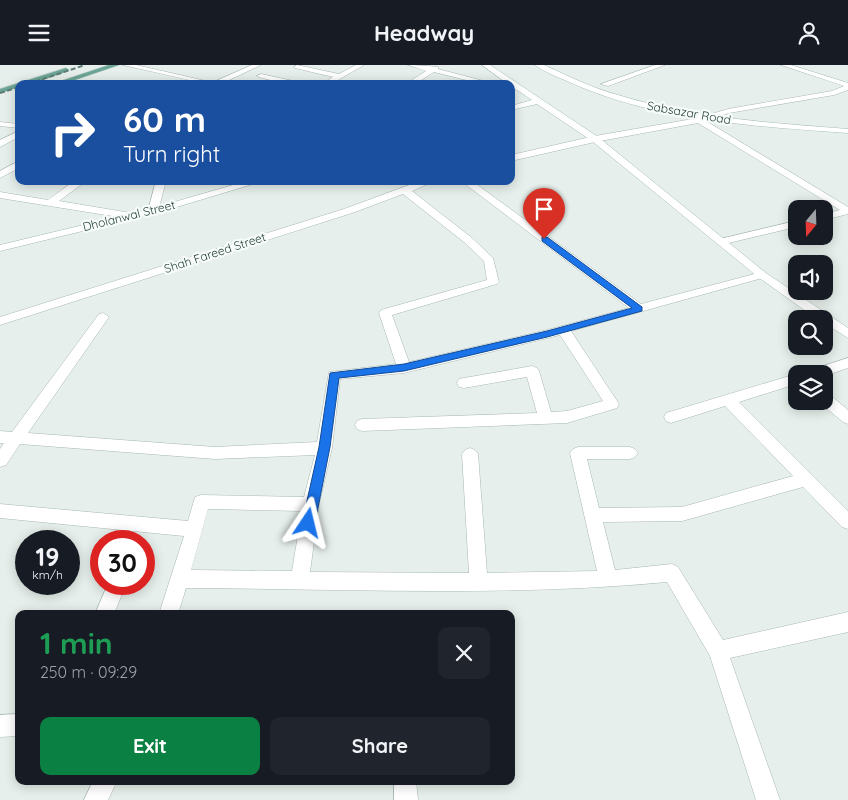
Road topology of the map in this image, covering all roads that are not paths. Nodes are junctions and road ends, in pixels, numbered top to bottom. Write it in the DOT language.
graph roads {
  1 [pos="105,65"];
  2 [pos="116,65"];
  3 [pos="126,65"];
  4 [pos="258,65"];
  5 [pos="361,65"];
  6 [pos="411,65"];
  7 [pos="440,65"];
  8 [pos="485,65"];
  9 [pos="538,65"];
  10 [pos="555,65"];
  11 [pos="626,65"];
  12 [pos="662,65"];
  13 [pos="785,65"];
  14 [pos="297,67"];
  15 [pos="73,68"];
  16 [pos="432,70"];
  17 [pos="633,73"];
  18 [pos="580,74"];
  19 [pos="261,76"];
  20 [pos="340,76"];
  21 [pos="36,80"];
  22 [pos="67,80"];
  23 [pos="197,80"];
  24 [pos="222,80"];
  25 [pos="278,80"];
  26 [pos="333,80"];
  27 [pos="416,80"];
  28 [pos="475,80"];
  29 [pos="507,80"];
  30 [pos="597,81"];
  31 [pos="605,84"];
  32 [pos="515,85"];
  33 [pos="15,86"];
  34 [pos="848,86"];
  35 [pos="621,89"];
  36 [pos="1,90"];
  37 [pos="834,93"];
  38 [pos="848,93"];
  39 [pos="538,101"];
  40 [pos="515,107"];
  41 [pos="709,108"];
  42 [pos="728,111"];
  43 [pos="704,119"];
  44 [pos="848,122"];
  45 [pos="0,124"];
  46 [pos="15,126"];
  47 [pos="848,131"];
  48 [pos="15,135"];
  49 [pos="595,139"];
  50 [pos="0,144"];
  51 [pos="515,157"];
  52 [pos="15,166"];
  53 [pos="0,175"];
  54 [pos="75,185"];
  55 [pos="160,185"];
  56 [pos="244,185"];
  57 [pos="420,185"];
  58 [pos="471,185"];
  59 [pos="406,191"];
  60 [pos="0,195"];
  61 [pos="50,203"];
  62 [pos="152,211"];
  63 [pos="848,211"];
  64 [pos="833,215"];
  65 [pos="131,216"];
  66 [pos="788,226"];
  67 [pos="720,241"];
  68 [pos="0,248"];
  69 [pos="762,275"];
  70 [pos="639,309"];
  71 [pos="21,314"];
  72 [pos="103,317"];
  73 [pos="0,321"];
  74 [pos="564,329"];
  75 [pos="0,334"];
  76 [pos="848,334"];
  77 [pos="848,363"];
  78 [pos="404,368"];
  79 [pos="833,368"];
  80 [pos="788,381"];
  81 [pos="464,383"];
  82 [pos="728,400"];
  83 [pos="833,406"];
  84 [pos="671,417"];
  85 [pos="546,418"];
  86 [pos="848,418"];
  87 [pos="362,425"];
  88 [pos="0,437"];
  89 [pos="16,439"];
  90 [pos="324,447"];
  91 [pos="630,453"];
  92 [pos="470,454"];
  93 [pos="0,461"];
  94 [pos="806,479"];
  95 [pos="311,504"];
  96 [pos="0,511"];
  97 [pos="593,515"];
  98 [pos="848,522"];
  99 [pos="195,529"];
  100 [pos="179,579"];
  101 [pos="608,579"];
  102 [pos="300,580"];
  103 [pos="479,582"];
  104 [pos="112,595"];
  105 [pos="106,610"];
  106 [pos="169,610"];
  107 [pos="848,622"];
  108 [pos="718,651"];
  109 [pos="15,725"];
  110 [pos="0,726"];
  111 [pos="104,785"];
  112 [pos="405,785"];
  113 [pos="96,800"];
  114 [pos="406,800"];
  115 [pos="768,800"];
  1 -- 22 [label="main road"];
  2 -- 22 [label="main road"];
  3 -- 23 [label="street"];
  4 -- 24 [label="street"];
  5 -- 20 [label="street"];
  6 -- 16 [label="street"];
  7 -- 16 [label="street"];
  8 -- 29 [label="street"];
  9 -- 43 [label="street, Sabsazar Road"];
  10 -- 18 [label="street"];
  11 -- 17 [label="street"];
  12 -- 17 [label="street"];
  13 -- 34 [label="street"];
  14 -- 20 [label="street"];
  15 -- 21 [label="main road"];
  16 -- 27 [label="street"];
  16 -- 28 [label="street"];
  17 -- 31 [label="street"];
  19 -- 25 [label="street"];
  20 -- 26 [label="street"];
  30 -- 31 [label="street"];
  31 -- 35 [label="street"];
  32 -- 39 [label="street"];
  33 -- 36 [label="main road"];
  34 -- 37 [label="street"];
  37 -- 38 [label="street"];
  37 -- 42 [label="street"];
  39 -- 40 [label="street"];
  39 -- 49 [label="street"];
  41 -- 42 [label="street, Sabsazar Road"];
  42 -- 43 [label="street"];
  42 -- 44 [label="street, Sabsazar Road"];
  43 -- 47 [label="street, Sabsazar Road"];
  43 -- 49 [label="street"];
  43 -- 63 [label="street"];
  45 -- 46 [label="street"];
  48 -- 50 [label="street"];
  49 -- 51 [label="street"];
  49 -- 67 [label="street"];
  52 -- 53 [label="street"];
  54 -- 61 [label="street"];
  55 -- 62 [label="street"];
  56 -- 62 [label="street, Dholanwal Street"];
  57 -- 59 [label="street, Shah Fareed Street"];
  58 -- 70 [label="street"];
  59 -- 71 [label="street, Shah Fareed Street"];
  59 -- 78 [label="street"];
  60 -- 61 [label="street"];
  61 -- 65 [label="street"];
  62 -- 65 [label="street, Dholanwal Street"];
  63 -- 64 [label="street"];
  65 -- 68 [label="street, Dholanwal Street"];
  66 -- 67 [label="street"];
  67 -- 69 [label="street"];
  69 -- 70 [label="street"];
  69 -- 76 [label="street"];
  70 -- 74 [label="street"];
  71 -- 73 [label="street, Shah Fareed Street"];
  71 -- 75 [label="street"];
  72 -- 89 [label="street"];
  74 -- 78 [label="street"];
  74 -- 85 [label="street"];
  77 -- 79 [label="street"];
  78 -- 90 [label="street"];
  80 -- 82 [label="street"];
  81 -- 85 [label="street"];
  82 -- 84 [label="street"];
  82 -- 94 [label="street"];
  83 -- 86 [label="street"];
  85 -- 87 [label="street"];
  88 -- 89 [label="street"];
  89 -- 90 [label="street"];
  89 -- 93 [label="street"];
  90 -- 95 [label="street"];
  91 -- 97 [label="street"];
  92 -- 103 [label="street"];
  94 -- 97 [label="street"];
  94 -- 98 [label="street"];
  95 -- 99 [label="street"];
  95 -- 102 [label="street"];
  96 -- 99 [label="street"];
  97 -- 101 [label="street"];
  99 -- 100 [label="street"];
  100 -- 102 [label="street"];
  100 -- 106 [label="street"];
  101 -- 103 [label="street"];
  101 -- 108 [label="street"];
  102 -- 103 [label="street"];
  104 -- 105 [label="street"];
  107 -- 108 [label="street"];
  108 -- 115 [label="street"];
  109 -- 110 [label="street"];
  111 -- 113 [label="street"];
  112 -- 114 [label="street"];
}
